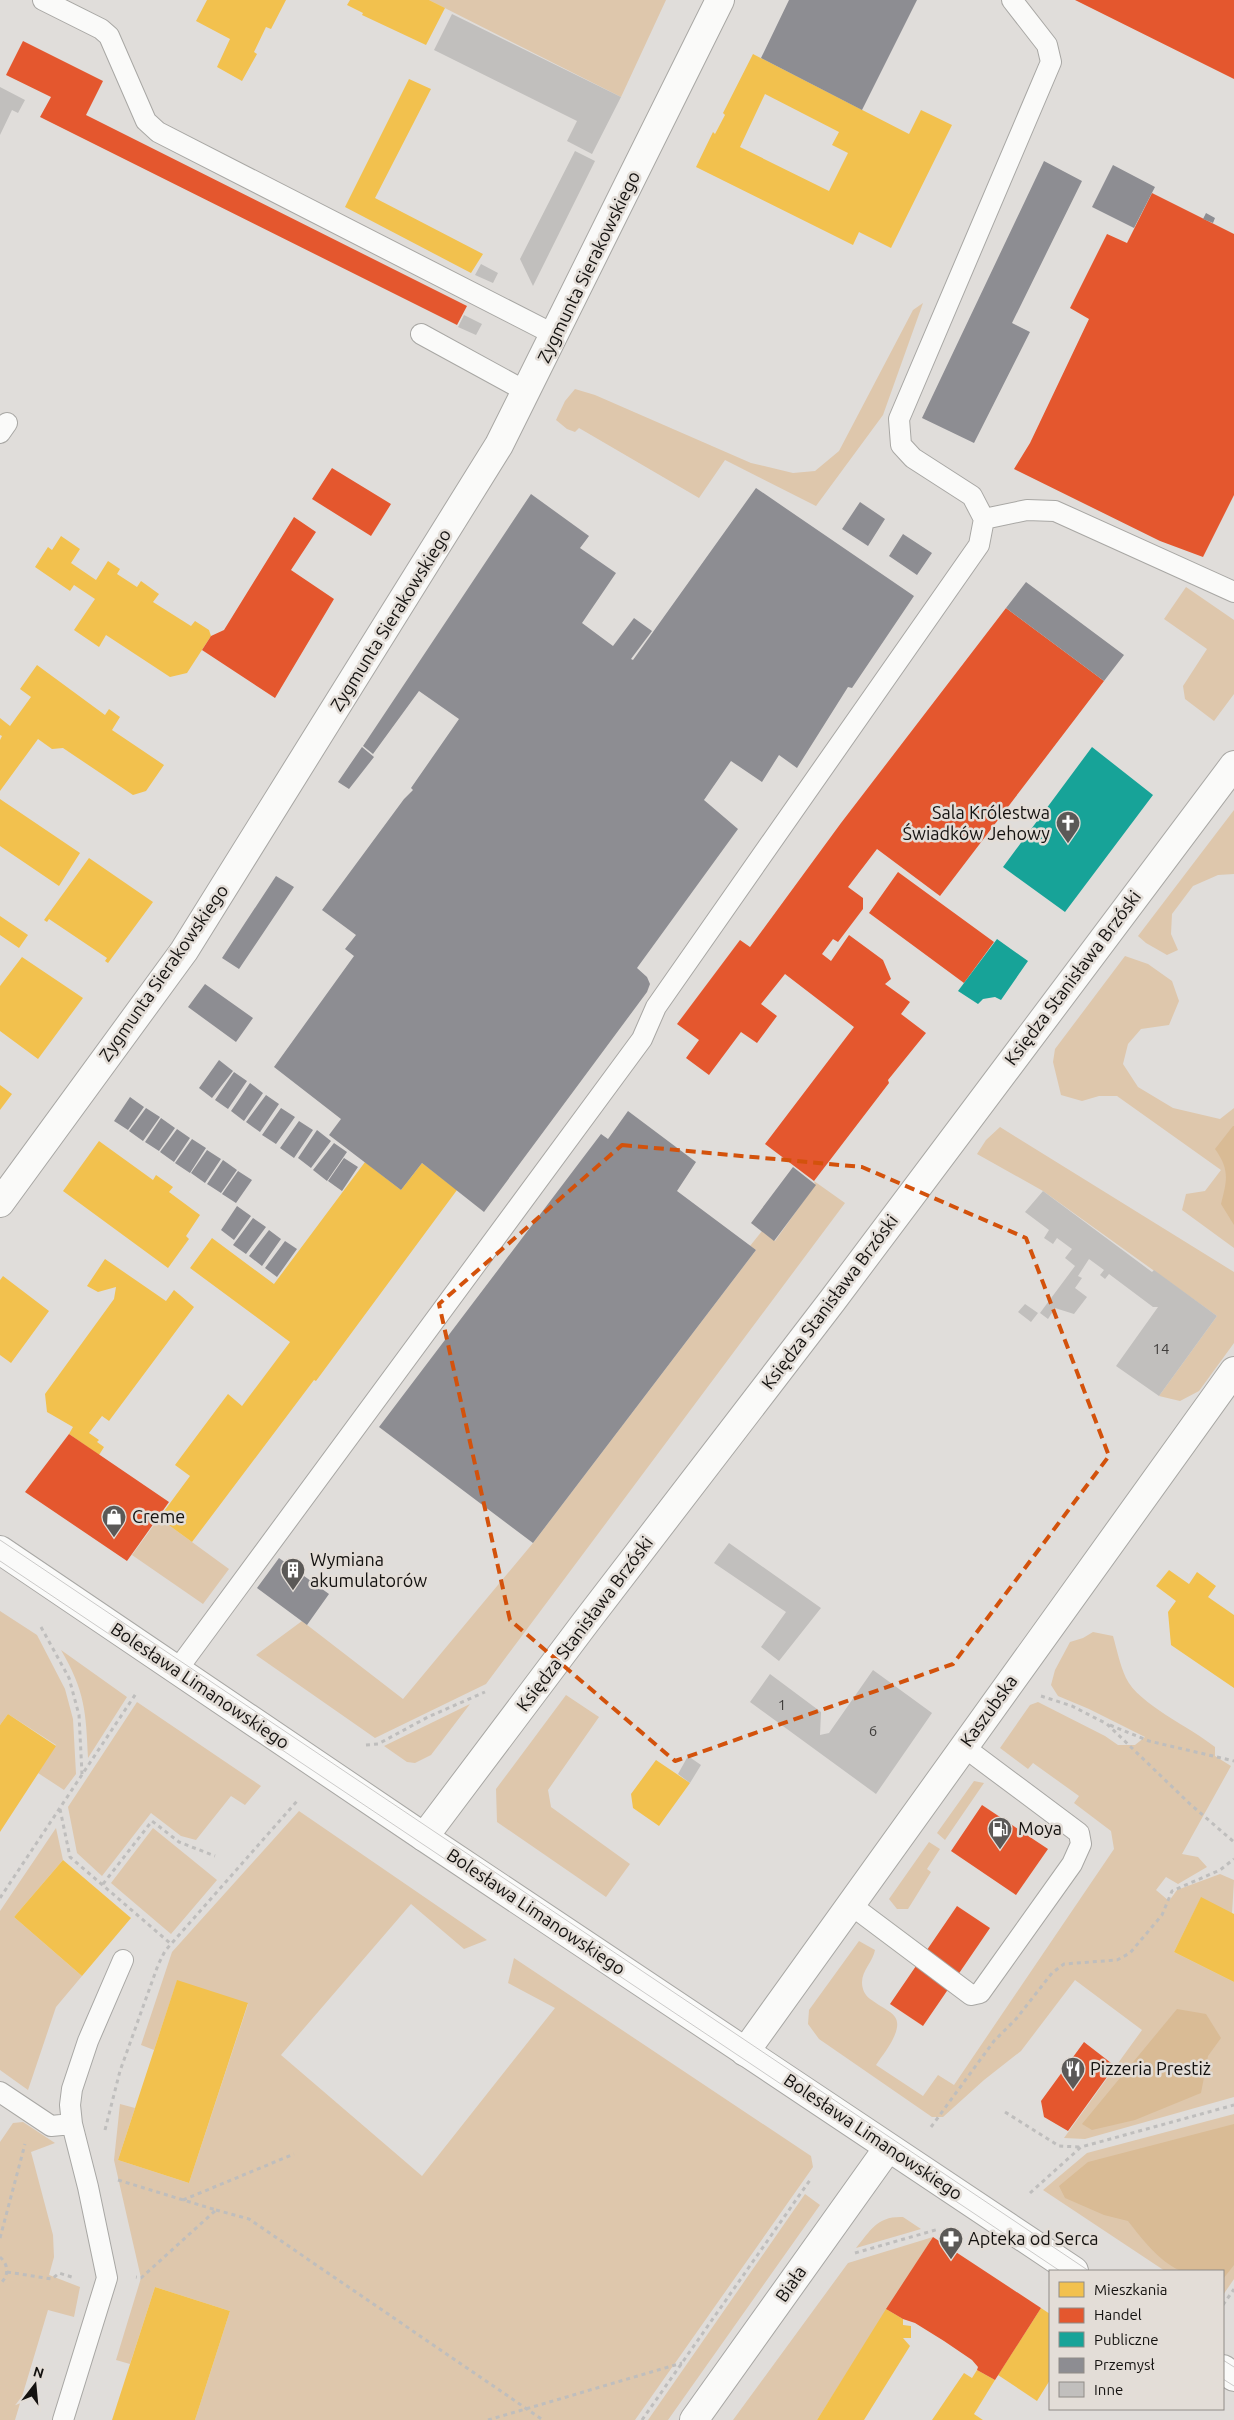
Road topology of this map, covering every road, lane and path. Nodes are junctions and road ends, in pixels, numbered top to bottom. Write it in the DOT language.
graph roads {
  1 [pos="43,0"];
  2 [pos="720,0"];
  3 [pos="1012,0"];
  4 [pos="422,334"];
  5 [pos="555,335"];
  6 [pos="527,392"];
  7 [pos="984,519"];
  8 [pos="1234,592"];
  9 [pos="1234,765"];
  10 [pos="0,1203"];
  11 [pos="1234,1371"];
  12 [pos="0,1550"];
  13 [pos="41,1627"];
  14 [pos="177,1670"];
  15 [pos="137,1692"];
  16 [pos="485,1692"];
  17 [pos="1038,1695"];
  18 [pos="1107,1724"];
  19 [pos="366,1745"];
  20 [pos="964,1747"];
  21 [pos="1234,1761"];
  22 [pos="82,1775"];
  23 [pos="298,1800"];
  24 [pos="60,1808"];
  25 [pos="424,1837"];
  26 [pos="1234,1842"];
  27 [pos="215,1856"];
  28 [pos="1234,1859"];
  29 [pos="102,1884"];
  30 [pos="0,1898"];
  31 [pos="851,1905"];
  32 [pos="172,1944"];
  33 [pos="122,1960"];
  34 [pos="746,2052"];
  35 [pos="0,2092"];
  36 [pos="1234,2105"];
  37 [pos="1005,2112"];
  38 [pos="33,2114"];
  39 [pos="72,2124"];
  40 [pos="931,2128"];
  41 [pos="105,2132"];
  42 [pos="1081,2147"];
  43 [pos="888,2148"];
  44 [pos="294,2154"];
  45 [pos="810,2180"];
  46 [pos="88,2188"];
  47 [pos="1030,2193"];
  48 [pos="183,2200"];
  49 [pos="216,2210"];
  50 [pos="938,2229"];
  51 [pos="0,2238"];
  52 [pos="847,2256"];
  53 [pos="0,2257"];
  54 [pos="1072,2270"];
  55 [pos="7,2272"];
  56 [pos="0,2284"];
  57 [pos="105,2286"];
  58 [pos="132,2286"];
  59 [pos="1234,2289"];
  60 [pos="1224,2304"];
  61 [pos="682,2362"];
  62 [pos="526,2408"];
  63 [pos="63,2420"];
  64 [pos="488,2420"];
  65 [pos="543,2420"];
  66 [pos="642,2420"];
  67 [pos="694,2420"];
  1 -- 5 [label="lane"];
  2 -- 5 [label="street, Zygmunta Sierakowskiego"];
  3 -- 7 [label="lane"];
  4 -- 6 [label="lane"];
  5 -- 6 [label="street, Zygmunta Sierakowskiego"];
  6 -- 10 [label="street, Zygmunta Sierakowskiego"];
  7 -- 8 [label="lane"];
  7 -- 14 [label="lane"];
  9 -- 25 [label="street, Księdza Stanisława Brzóski"];
  11 -- 20 [label="street, Kaszubska"];
  12 -- 14 [label="street, Bolesława Limanowskiego"];
  13 -- 22 [label="path"];
  14 -- 25 [label="street, Bolesława Limanowskiego"];
  15 -- 22 [label="path"];
  16 -- 19 [label="path"];
  17 -- 18 [label="path"];
  18 -- 21 [label="path"];
  18 -- 26 [label="path"];
  20 -- 31 [label="street, Kaszubska"];
  20 -- 31 [label="lane"];
  22 -- 24 [label="path"];
  23 -- 32 [label="path"];
  24 -- 29 [label="path"];
  24 -- 30 [label="path"];
  25 -- 34 [label="street, Bolesława Limanowskiego"];
  27 -- 29 [label="path"];
  28 -- 40 [label="path"];
  29 -- 32 [label="path"];
  31 -- 34 [label="street, Kaszubska"];
  32 -- 41 [label="path"];
  33 -- 39 [label="lane"];
  34 -- 43 [label="street, Bolesława Limanowskiego"];
  35 -- 38 [label="lane"];
  36 -- 42 [label="path"];
  37 -- 42 [label="path"];
  38 -- 39 [label="lane"];
  38 -- 51 [label="path"];
  39 -- 46 [label="lane"];
  42 -- 47 [label="path"];
  43 -- 54 [label="street, Bolesława Limanowskiego"];
  43 -- 67 [label="street, Biała"];
  44 -- 48 [label="path"];
  45 -- 61 [label="path"];
  46 -- 48 [label="path"];
  46 -- 57 [label="lane"];
  48 -- 49 [label="path"];
  49 -- 58 [label="path"];
  49 -- 62 [label="path"];
  50 -- 52 [label="path"];
  53 -- 55 [label="path"];
  55 -- 56 [label="path"];
  55 -- 57 [label="path"];
  57 -- 63 [label="lane"];
  59 -- 60 [label="path"];
  61 -- 62 [label="path"];
  61 -- 66 [label="path"];
  62 -- 64 [label="path"];
  62 -- 65 [label="path"];
}
